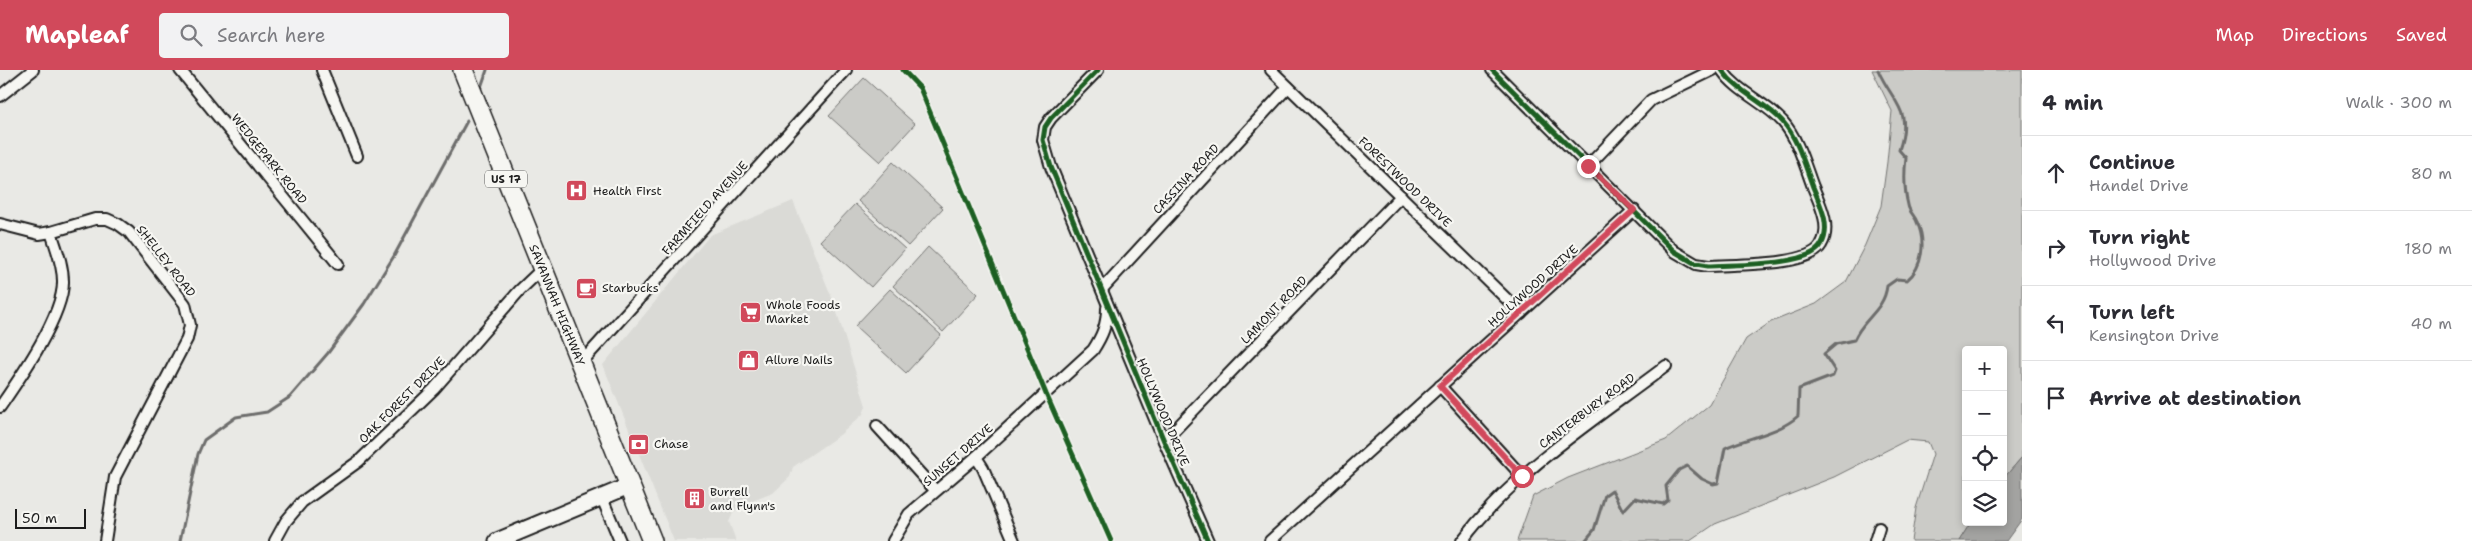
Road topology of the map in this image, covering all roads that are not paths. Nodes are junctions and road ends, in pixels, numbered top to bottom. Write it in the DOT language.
graph roads {
  1 [pos="33,70"];
  2 [pos="180,70"];
  3 [pos="322,70"];
  4 [pos="463,70"];
  5 [pos="846,70"];
  6 [pos="1098,70"];
  7 [pos="1271,70"];
  8 [pos="1492,70"];
  9 [pos="1713,70"];
  10 [pos="1722,70"];
  11 [pos="1288,87"];
  12 [pos="0,96"];
  13 [pos="357,156"];
  14 [pos="1588,166"];
  15 [pos="1401,196"];
  16 [pos="1634,210"];
  17 [pos="0,224"];
  18 [pos="51,232"];
  19 [pos="338,264"];
  20 [pos="542,269"];
  21 [pos="1102,289"];
  22 [pos="1107,304"];
  23 [pos="1521,313"];
  24 [pos="581,363"];
  25 [pos="1666,366"];
  26 [pos="1440,386"];
  27 [pos="0,407"];
  28 [pos="876,426"];
  29 [pos="1164,441"];
  30 [pos="976,457"];
  31 [pos="1522,476"];
  32 [pos="631,485"];
  33 [pos="935,490"];
  34 [pos="602,498"];
  35 [pos="1879,528"];
  36 [pos="104,541"];
  37 [pos="275,541"];
  38 [pos="497,541"];
  39 [pos="620,541"];
  40 [pos="652,541"];
  41 [pos="892,541"];
  42 [pos="1014,541"];
  43 [pos="1208,541"];
  44 [pos="1270,541"];
  45 [pos="1462,541"];
  46 [pos="1875,541"];
  1 -- 12 [label="street"];
  2 -- 19 [label="street, WEDGEPARK ROAD"];
  3 -- 13 [label="street"];
  4 -- 20 [label="highway, SAVANNAH HIGHWAY / US 17"];
  5 -- 24 [label="street, FARMFIELD AVENUE"];
  6 -- 21 [label="street, HOLLYWOOD DRIVE"];
  7 -- 11 [label="street, FORESTWOOD DRIVE"];
  8 -- 14 [label="street"];
  9 -- 14 [label="street"];
  10 -- 16 [label="street"];
  11 -- 15 [label="street, FORESTWOOD DRIVE"];
  11 -- 21 [label="street, CASSINA ROAD"];
  14 -- 16 [label="street"];
  15 -- 23 [label="street, FORESTWOOD DRIVE"];
  15 -- 29 [label="street, LAMONT ROAD"];
  16 -- 23 [label="street, HOLLYWOOD DRIVE"];
  17 -- 18 [label="street, SHELLEY ROAD"];
  18 -- 27 [label="street"];
  18 -- 36 [label="street, SHELLEY ROAD"];
  20 -- 24 [label="highway, SAVANNAH HIGHWAY / US 17"];
  20 -- 37 [label="street, OAK FOREST DRIVE"];
  21 -- 22 [label="street, HOLLYWOOD DRIVE"];
  22 -- 29 [label="street, HOLLYWOOD DRIVE"];
  22 -- 30 [label="street, SUNSET DRIVE"];
  23 -- 26 [label="street, HOLLYWOOD DRIVE"];
  24 -- 32 [label="highway, SAVANNAH HIGHWAY / US 17"];
  25 -- 31 [label="street, CANTERBURY ROAD"];
  26 -- 31 [label="street"];
  26 -- 44 [label="street, HOLLYWOOD DRIVE"];
  28 -- 33 [label="street"];
  29 -- 43 [label="street, HOLLYWOOD DRIVE"];
  30 -- 33 [label="street, SUNSET DRIVE"];
  30 -- 42 [label="street"];
  31 -- 45 [label="street, CANTERBURY ROAD"];
  32 -- 34 [label="main road"];
  32 -- 40 [label="highway, SAVANNAH HIGHWAY / US 17"];
  33 -- 41 [label="street, SUNSET DRIVE"];
  34 -- 38 [label="main road"];
  34 -- 39 [label="street"];
  35 -- 46 [label="street"];
}
